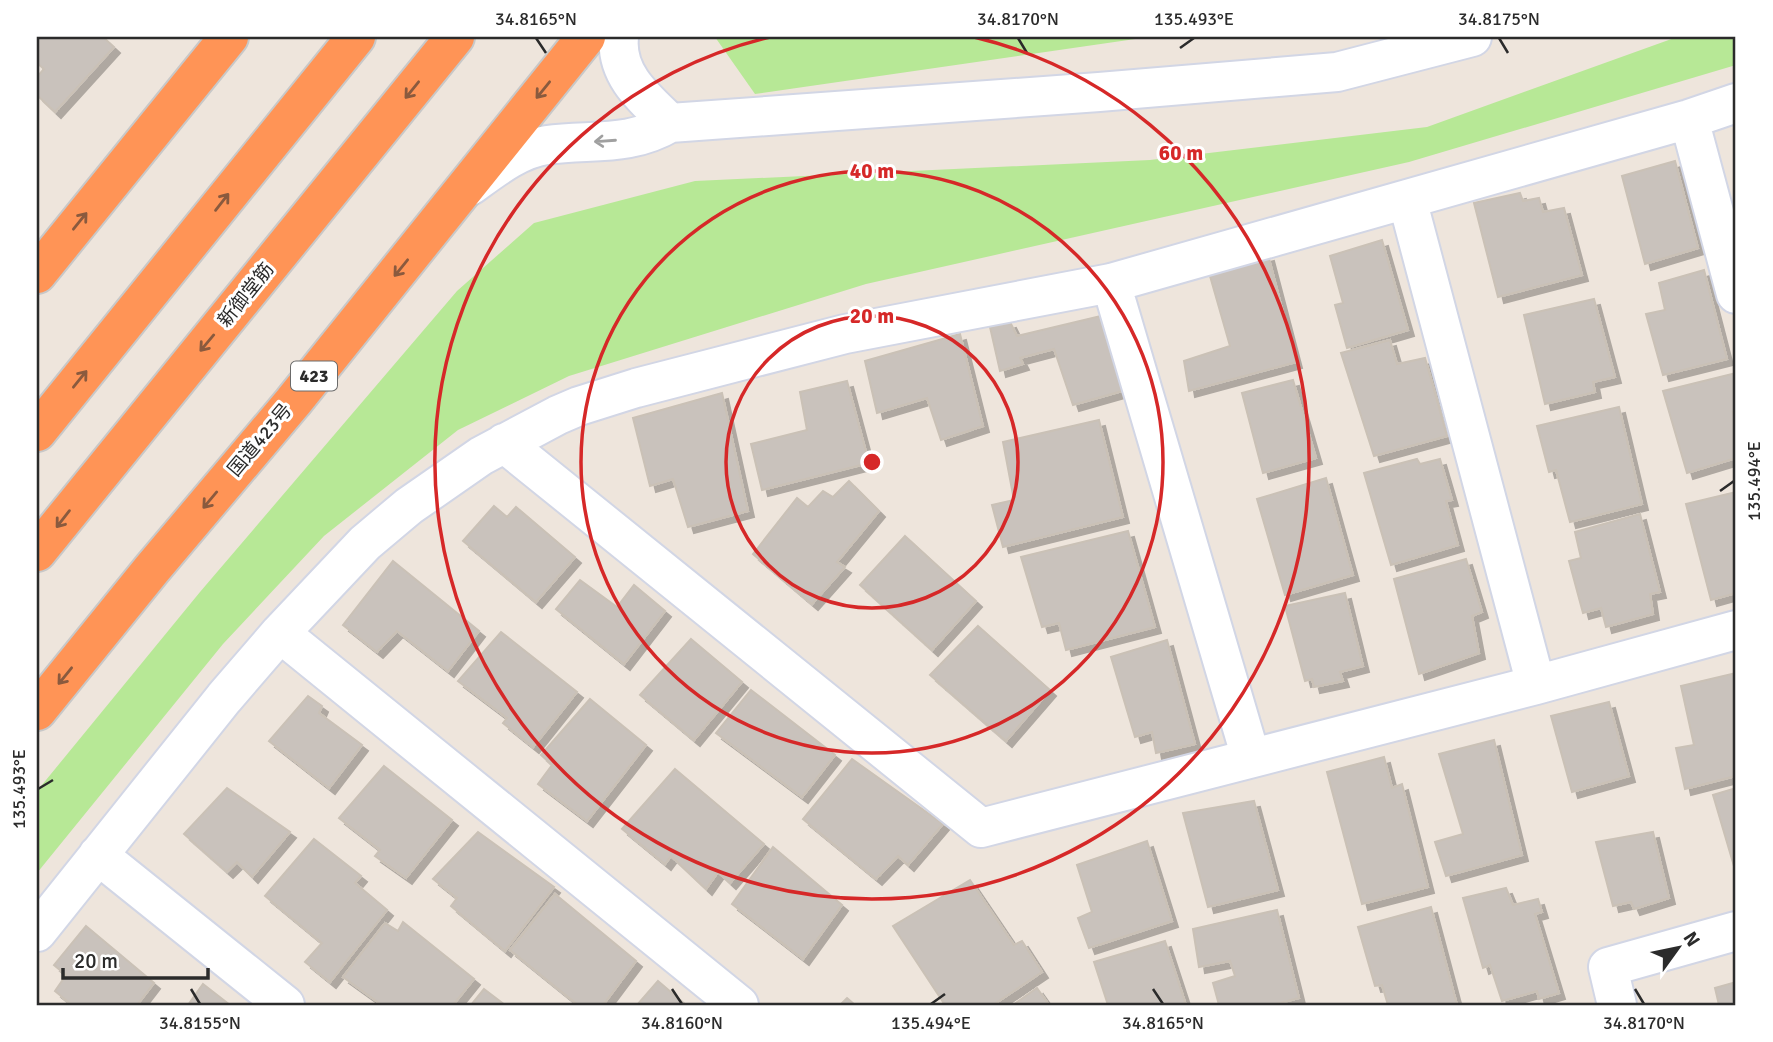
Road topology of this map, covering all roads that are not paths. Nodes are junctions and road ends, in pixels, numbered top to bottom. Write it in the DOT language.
graph roads {
  1 [pos="229,37"];
  2 [pos="356,37"];
  3 [pos="455,37"];
  4 [pos="586,37"];
  5 [pos="619,37"];
  6 [pos="1472,37"];
  7 [pos="1736,103"];
  8 [pos="1689,119"];
  9 [pos="670,123"];
  10 [pos="462,191"];
  11 [pos="1407,199"];
  12 [pos="37,274"];
  13 [pos="1111,283"];
  14 [pos="1736,294"];
  15 [pos="37,432"];
  16 [pos="504,443"];
  17 [pos="37,552"];
  18 [pos="1736,630"];
  19 [pos="280,633"];
  20 [pos="1536,685"];
  21 [pos="37,710"];
  22 [pos="1251,758"];
  23 [pos="98,855"];
  24 [pos="1736,931"];
  25 [pos="37,932"];
  26 [pos="285,1005"];
  27 [pos="739,1005"];
  28 [pos="1617,1005"];
  12 -- 1 [label="highway, one-way"];
  15 -- 2 [label="highway, one-way"];
  3 -- 17 [label="highway, 新御堂筋, one-way"];
  4 -- 10 [label="highway, 国道423号 / 423, one-way"];
  5 -- 9 [label="street"];
  6 -- 9 [label="street"];
  7 -- 8 [label="street"];
  8 -- 11 [label="street"];
  8 -- 14 [label="street"];
  9 -- 10 [label="street, one-way"];
  10 -- 21 [label="highway, 国道423号 / 423, one-way"];
  11 -- 13 [label="street"];
  11 -- 20 [label="street"];
  13 -- 16 [label="street"];
  13 -- 22 [label="street"];
  16 -- 19 [label="street"];
  16 -- 22 [label="street"];
  18 -- 20 [label="street"];
  19 -- 23 [label="street"];
  19 -- 27 [label="street"];
  20 -- 22 [label="street"];
  23 -- 25 [label="street"];
  23 -- 26 [label="street"];
  24 -- 28 [label="street"];
}
